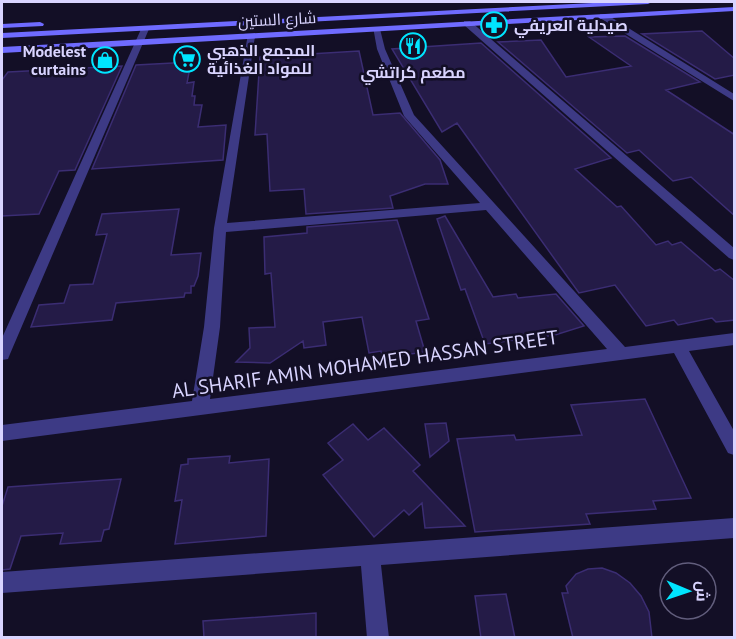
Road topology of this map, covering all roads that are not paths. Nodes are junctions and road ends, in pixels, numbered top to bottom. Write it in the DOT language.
graph roads {
  1 [pos="475,2"];
  2 [pos="620,2"];
  3 [pos="648,2"];
  4 [pos="597,3"];
  5 [pos="394,4"];
  6 [pos="735,9"];
  7 [pos="231,14"];
  8 [pos="633,15"];
  9 [pos="603,16"];
  10 [pos="47,23"];
  11 [pos="467,23"];
  12 [pos="2,26"];
  13 [pos="195,26"];
  14 [pos="145,28"];
  15 [pos="376,28"];
  16 [pos="2,36"];
  17 [pos="251,36"];
  18 [pos="192,39"];
  19 [pos="139,42"];
  20 [pos="2,50"];
  21 [pos="735,98"];
  22 [pos="489,206"];
  23 [pos="220,228"];
  24 [pos="735,255"];
  25 [pos="735,339"];
  26 [pos="678,345"];
  27 [pos="619,351"];
  28 [pos="2,354"];
  29 [pos="200,406"];
  30 [pos="2,433"];
  31 [pos="735,447"];
  32 [pos="735,528"];
  33 [pos="370,555"];
  34 [pos="2,583"];
  35 [pos="378,638"];
  1 -- 5 [label="main road"];
  2 -- 3 [label="main road, شارع الستين"];
  2 -- 4 [label="main road, شارع الستين"];
  2 -- 8 [label="main road"];
  4 -- 9 [label="main road"];
  4 -- 13 [label="main road, شارع الستين"];
  5 -- 7 [label="main road"];
  6 -- 8 [label="main road, شارع الستين"];
  8 -- 9 [label="main road, شارع الستين"];
  9 -- 11 [label="main road, شارع الستين"];
  9 -- 21 [label="street"];
  10 -- 12 [label="main road"];
  11 -- 15 [label="main road, شارع الستين"];
  11 -- 24 [label="street"];
  13 -- 14 [label="main road, شارع الستين"];
  13 -- 18 [label="main road"];
  14 -- 16 [label="main road, شارع الستين"];
  14 -- 19 [label="street"];
  15 -- 17 [label="main road, شارع الستين"];
  15 -- 22 [label="street"];
  17 -- 18 [label="main road, شارع الستين"];
  17 -- 23 [label="street"];
  18 -- 19 [label="main road, شارع الستين"];
  19 -- 20 [label="main road, شارع الستين"];
  19 -- 28 [label="street"];
  22 -- 23 [label="street"];
  22 -- 27 [label="street"];
  23 -- 29 [label="street"];
  25 -- 26 [label="street, AL SHARIF AMIN MOHAMED HASSAN STREET"];
  26 -- 27 [label="street, AL SHARIF AMIN MOHAMED HASSAN STREET"];
  26 -- 31 [label="street"];
  27 -- 29 [label="street, AL SHARIF AMIN MOHAMED HASSAN STREET"];
  29 -- 30 [label="street, AL SHARIF AMIN MOHAMED HASSAN STREET"];
  32 -- 33 [label="street"];
  33 -- 34 [label="street"];
  33 -- 35 [label="street"];
}
